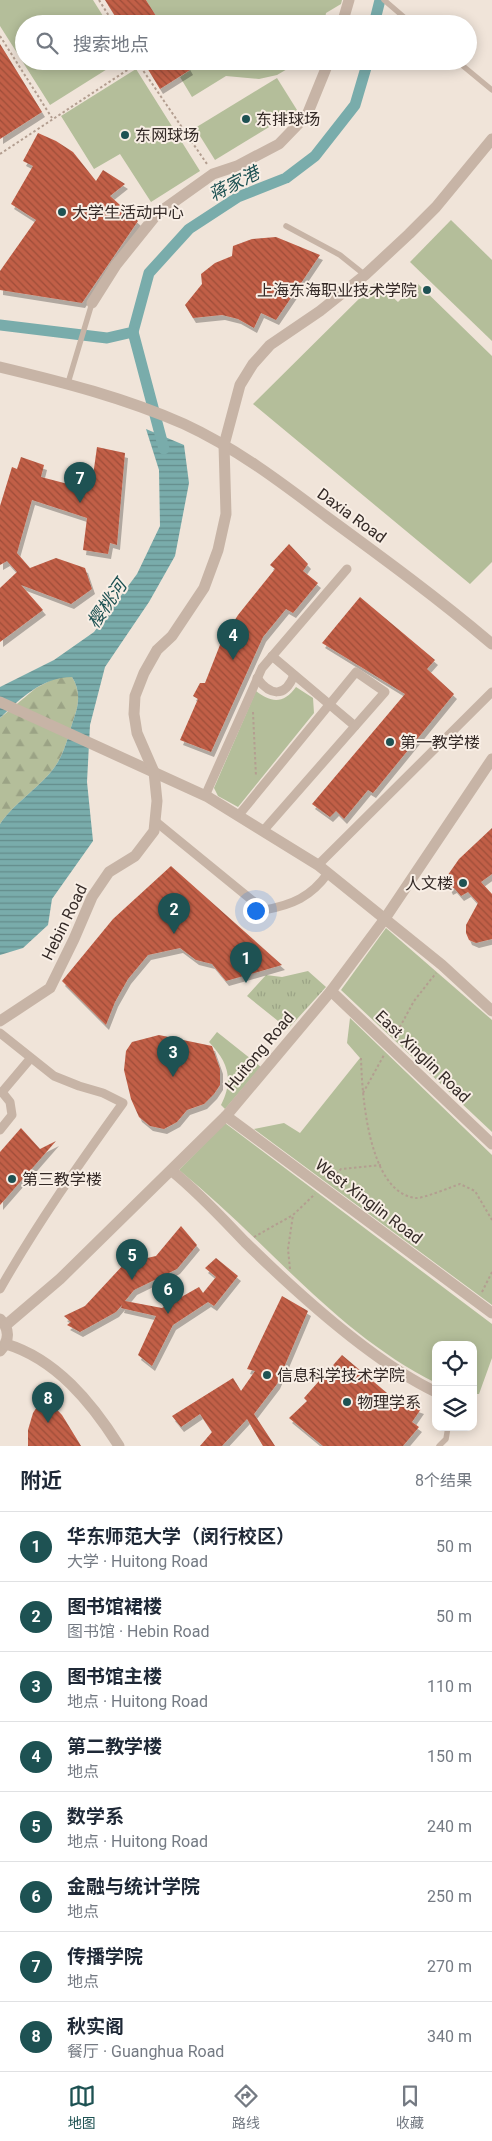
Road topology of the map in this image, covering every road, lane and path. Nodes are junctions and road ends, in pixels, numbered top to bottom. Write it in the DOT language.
graph roads {
  1 [pos="99,0"];
  2 [pos="349,0"];
  3 [pos="384,0"];
  4 [pos="108,15"];
  5 [pos="345,15"];
  6 [pos="401,15"];
  7 [pos="0,36"];
  8 [pos="15,60"];
  9 [pos="22,70"];
  10 [pos="125,70"];
  11 [pos="142,70"];
  12 [pos="325,70"];
  13 [pos="468,70"];
  14 [pos="492,90"];
  15 [pos="52,118"];
  16 [pos="492,139"];
  17 [pos="0,154"];
  18 [pos="213,174"];
  19 [pos="286,226"];
  20 [pos="365,274"];
  21 [pos="92,303"];
  22 [pos="0,367"];
  23 [pos="68,383"];
  24 [pos="224,445"];
  25 [pos="347,569"];
  26 [pos="492,644"];
  27 [pos="272,656"];
  28 [pos="294,675"];
  29 [pos="257,678"];
  30 [pos="492,692"];
  31 [pos="0,702"];
  32 [pos="329,704"];
  33 [pos="253,708"];
  34 [pos="355,726"];
  35 [pos="492,759"];
  36 [pos="154,772"];
  37 [pos="257,792"];
  38 [pos="205,796"];
  39 [pos="238,816"];
  40 [pos="155,821"];
  41 [pos="263,831"];
  42 [pos="318,865"];
  43 [pos="328,873"];
  44 [pos="384,920"];
  45 [pos="442,965"];
  46 [pos="331,991"];
  47 [pos="492,1010"];
  48 [pos="2,1017"];
  49 [pos="0,1033"];
  50 [pos="389,1046"];
  51 [pos="361,1058"];
  52 [pos="30,1059"];
  53 [pos="1,1092"];
  54 [pos="362,1095"];
  55 [pos="226,1116"];
  56 [pos="0,1130"];
  57 [pos="492,1144"];
  58 [pos="381,1165"];
  59 [pos="172,1171"];
  60 [pos="322,1187"];
  61 [pos="490,1212"];
  62 [pos="293,1215"];
  63 [pos="492,1220"];
  64 [pos="245,1242"];
  65 [pos="492,1272"];
  66 [pos="292,1284"];
  67 [pos="0,1289"];
  68 [pos="477,1302"];
  69 [pos="492,1313"];
  70 [pos="3,1322"];
  71 [pos="3,1347"];
  72 [pos="432,1391"];
  73 [pos="447,1431"];
  74 [pos="119,1446"];
  75 [pos="439,1446"];
  1 -- 4 [label="path"];
  2 -- 5 [label="street"];
  3 -- 6 [label="lane"];
  7 -- 8 [label="path"];
  9 -- 15 [label="path"];
  10 -- 15 [label="path"];
  11 -- 18 [label="path"];
  12 -- 18 [label="street"];
  13 -- 14 [label="lane"];
  15 -- 17 [label="path"];
  16 -- 20 [label="street, Hebin Road"];
  18 -- 21 [label="street"];
  19 -- 20 [label="lane"];
  20 -- 24 [label="street, Hebin Road"];
  21 -- 23 [label="lane"];
  22 -- 23 [label="street, Daxia Road"];
  23 -- 24 [label="street, Daxia Road"];
  24 -- 26 [label="street, Daxia Road"];
  24 -- 36 [label="street, Hebin Road"];
  25 -- 27 [label="street"];
  27 -- 28 [label="street"];
  27 -- 29 [label="street"];
  28 -- 29 [label="street"];
  28 -- 32 [label="street"];
  29 -- 38 [label="street"];
  30 -- 42 [label="street"];
  31 -- 36 [label="street"];
  32 -- 34 [label="street"];
  32 -- 34 [label="street"];
  32 -- 37 [label="street"];
  33 -- 37 [label="path"];
  34 -- 41 [label="street"];
  35 -- 44 [label="street, Huitong Road"];
  36 -- 38 [label="street"];
  36 -- 40 [label="street, Hebin Road"];
  37 -- 39 [label="street"];
  38 -- 39 [label="street"];
  39 -- 41 [label="street"];
  40 -- 43 [label="street"];
  40 -- 48 [label="street, Hebin Road"];
  41 -- 42 [label="street"];
  42 -- 43 [label="street"];
  43 -- 44 [label="street"];
  44 -- 45 [label="street"];
  44 -- 46 [label="street, Huitong Road"];
  45 -- 47 [label="street"];
  45 -- 50 [label="path"];
  46 -- 50 [label="street, East Xinglin Road"];
  46 -- 55 [label="street, Huitong Road"];
  49 -- 52 [label="street"];
  50 -- 54 [label="path"];
  50 -- 57 [label="street, East Xinglin Road"];
  51 -- 54 [label="path"];
  52 -- 53 [label="street"];
  52 -- 67 [label="street"];
  53 -- 56 [label="street"];
  54 -- 58 [label="path"];
  55 -- 59 [label="street, Huitong Road"];
  55 -- 60 [label="street, West Xinglin Road"];
  58 -- 60 [label="path"];
  58 -- 61 [label="path"];
  59 -- 64 [label="street"];
  59 -- 70 [label="street, Huitong Road"];
  60 -- 62 [label="path"];
  60 -- 68 [label="street, West Xinglin Road"];
  61 -- 63 [label="path"];
  62 -- 64 [label="path"];
  62 -- 66 [label="path"];
  64 -- 66 [label="street"];
  65 -- 68 [label="path"];
  66 -- 72 [label="street"];
  68 -- 69 [label="street, West Xinglin Road"];
  70 -- 71 [label="street"];
  71 -- 74 [label="street"];
  73 -- 75 [label="lane"];
}
